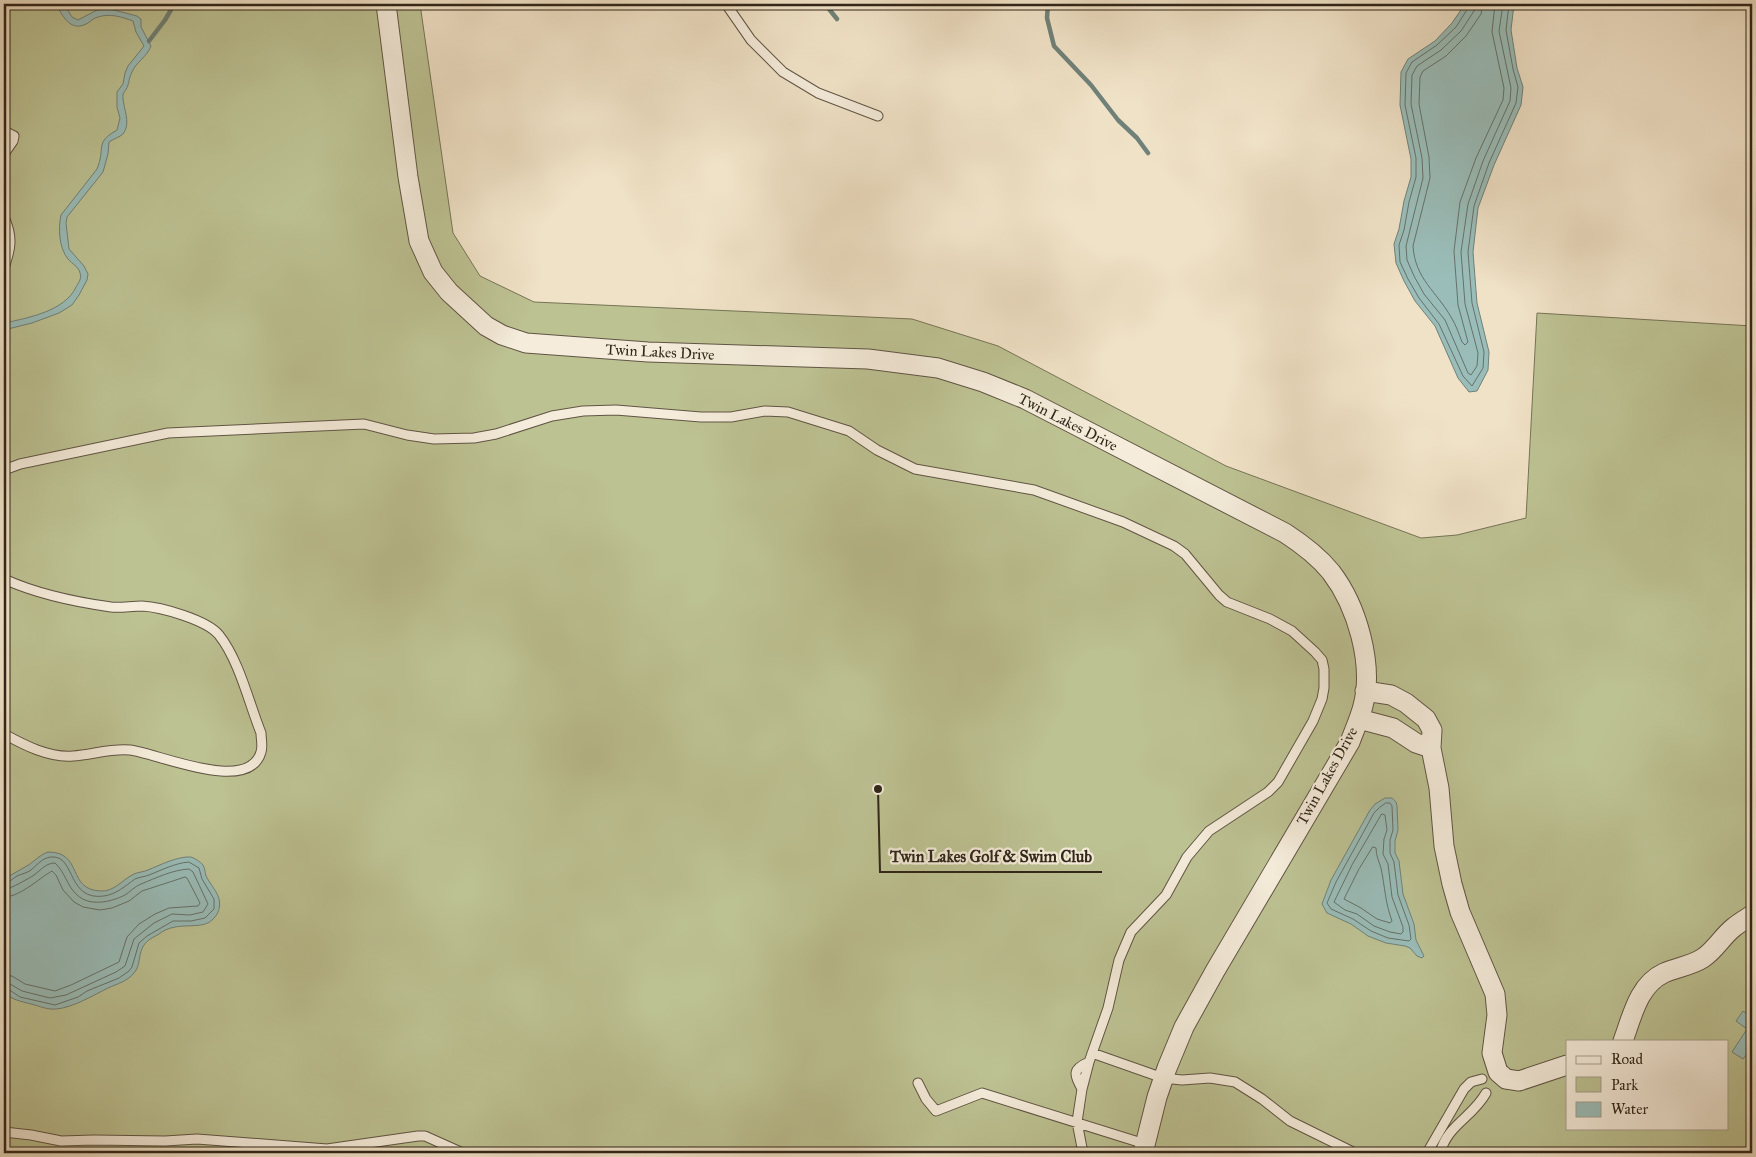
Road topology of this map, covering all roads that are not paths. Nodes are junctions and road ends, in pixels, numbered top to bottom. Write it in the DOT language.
graph roads {
  1 [pos="386,4"];
  2 [pos="726,4"];
  3 [pos="878,116"];
  4 [pos="4,139"];
  5 [pos="4,154"];
  6 [pos="4,217"];
  7 [pos="4,268"];
  8 [pos="4,470"];
  9 [pos="4,580"];
  10 [pos="1365,691"];
  11 [pos="1358,719"];
  12 [pos="4,734"];
  13 [pos="1431,748"];
  14 [pos="1752,915"];
  15 [pos="1623,1040"];
  16 [pos="1091,1058"];
  17 [pos="1566,1066"];
  18 [pos="1163,1078"];
  19 [pos="1482,1078"];
  20 [pos="918,1083"];
  21 [pos="1486,1093"];
  22 [pos="1077,1122"];
  23 [pos="4,1132"];
  24 [pos="1144,1149"];
  25 [pos="463,1153"];
  26 [pos="1084,1153"];
  27 [pos="1355,1153"];
  28 [pos="1428,1153"];
  29 [pos="1440,1153"];
  1 -- 10 [label="street, Twin Lakes Drive"];
  2 -- 3 [label="lane"];
  4 -- 5 [label="lane"];
  6 -- 7 [label="lane"];
  8 -- 16 [label="lane"];
  9 -- 12 [label="lane"];
  10 -- 11 [label="street, Twin Lakes Drive"];
  10 -- 13 [label="street"];
  11 -- 13 [label="street"];
  11 -- 18 [label="street, Twin Lakes Drive"];
  13 -- 17 [label="street"];
  14 -- 15 [label="street"];
  16 -- 18 [label="lane"];
  16 -- 22 [label="lane"];
  18 -- 24 [label="street, Twin Lakes Drive"];
  18 -- 27 [label="lane"];
  19 -- 28 [label="lane"];
  20 -- 22 [label="lane"];
  21 -- 29 [label="lane"];
  22 -- 24 [label="lane"];
  22 -- 26 [label="lane"];
  23 -- 25 [label="lane"];
}
